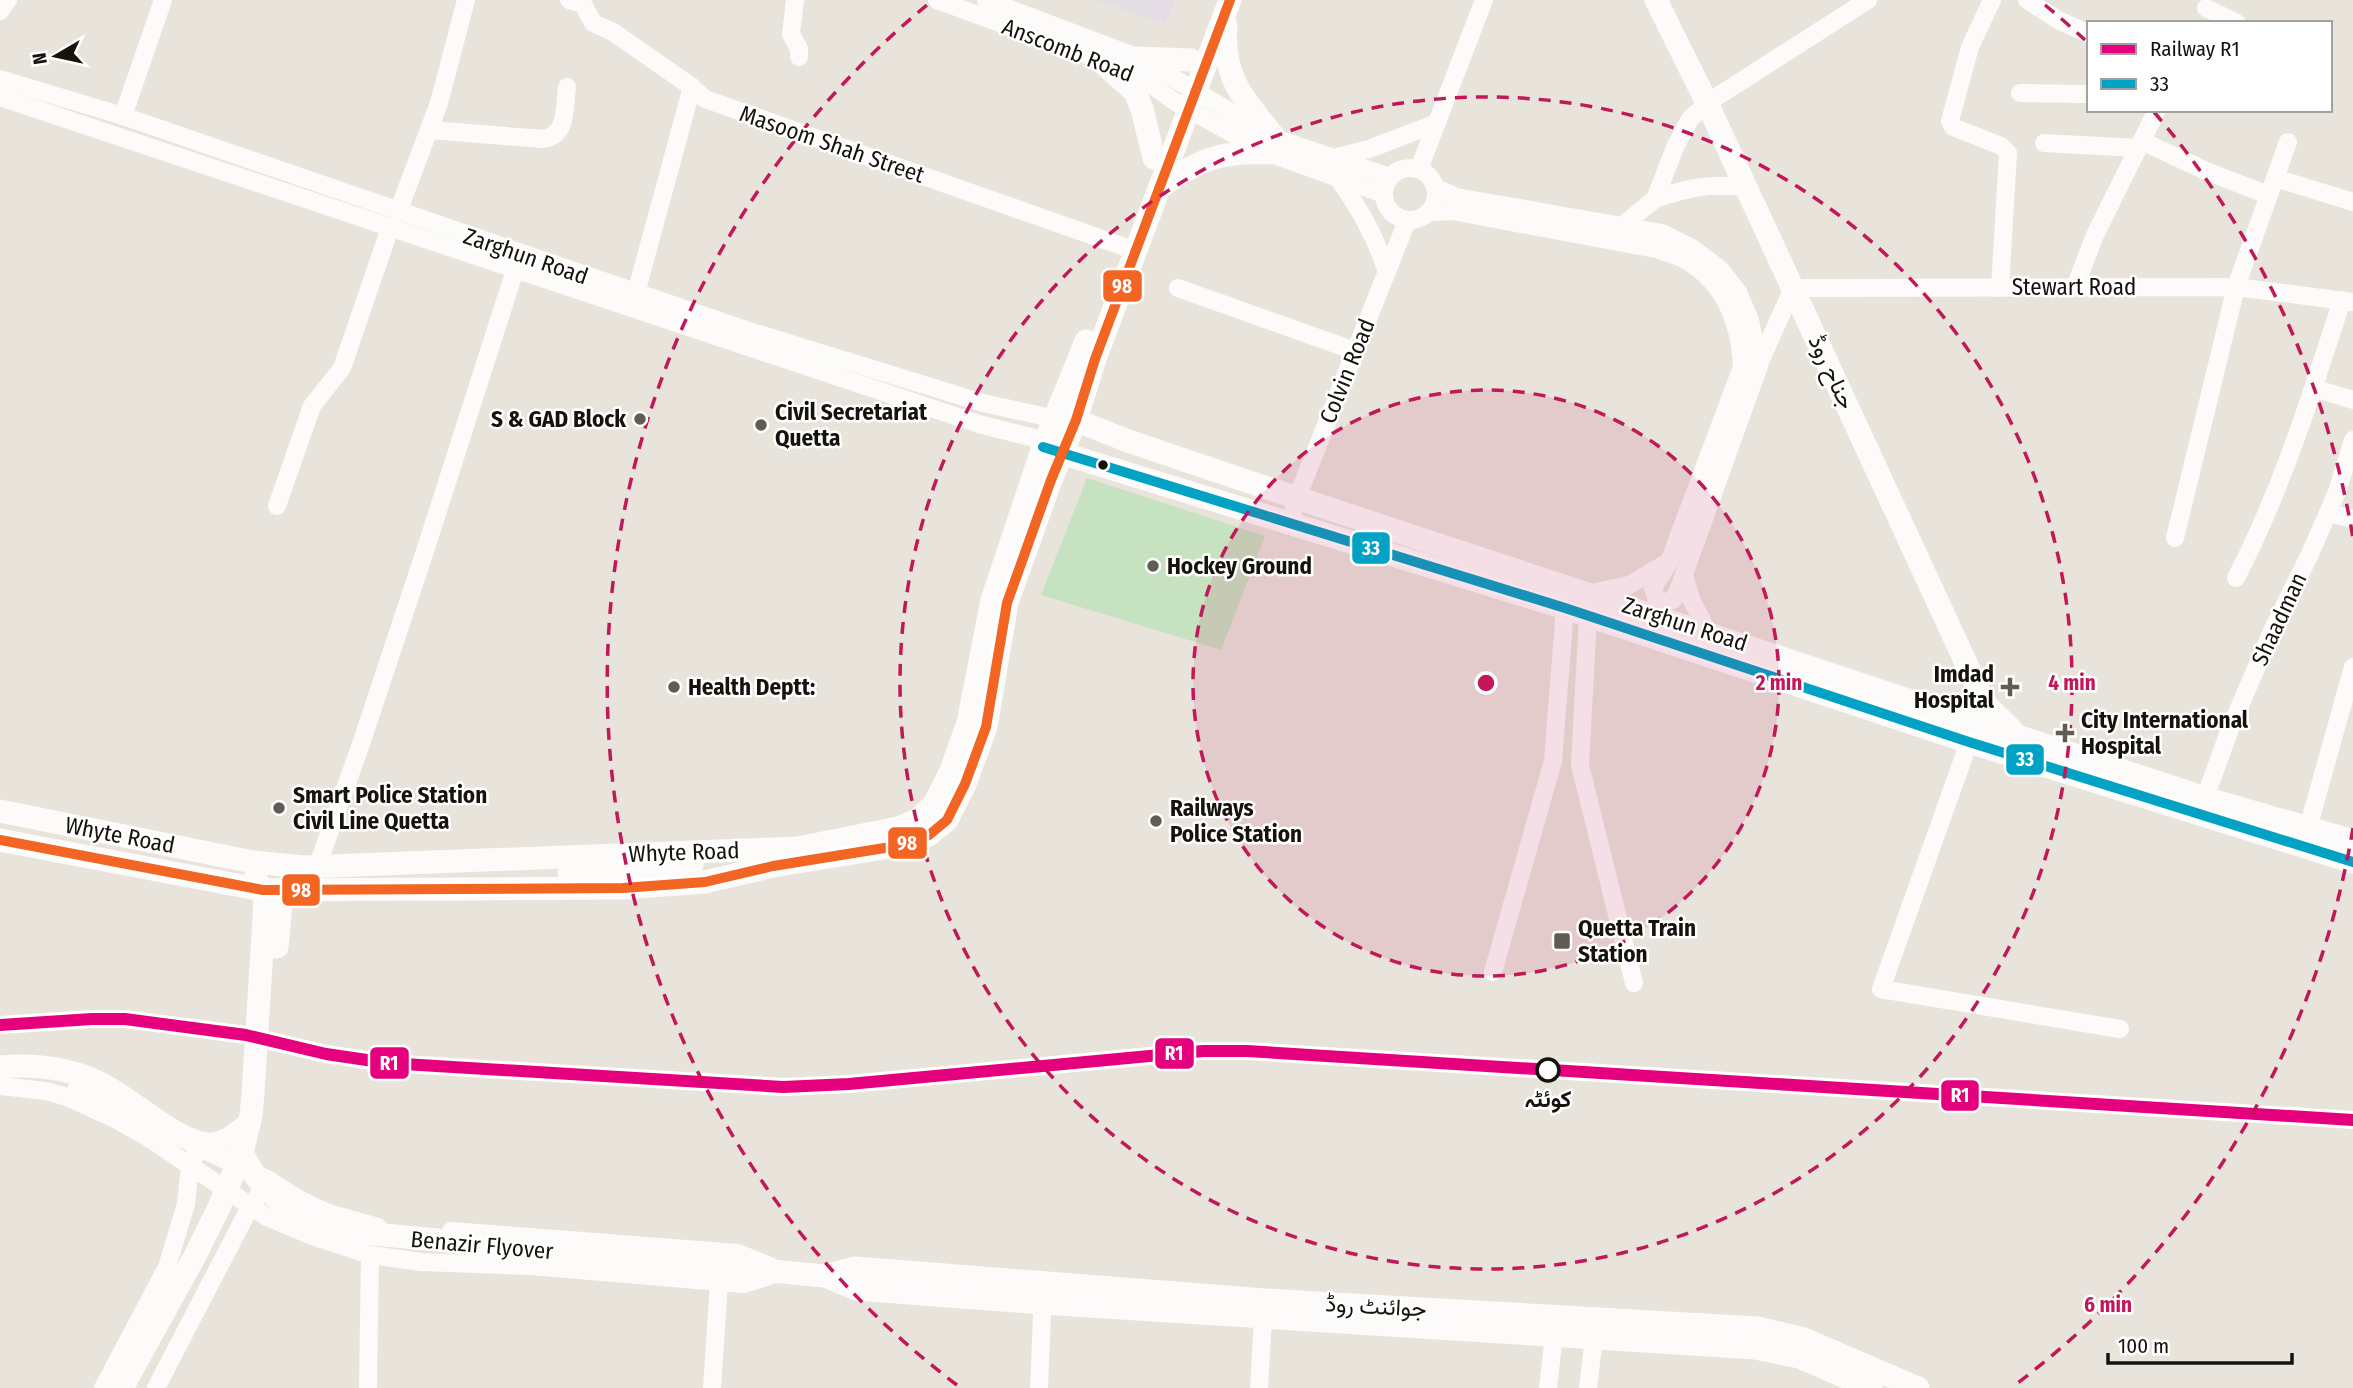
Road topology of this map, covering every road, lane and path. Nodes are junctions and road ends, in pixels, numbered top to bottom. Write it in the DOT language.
graph roads {
  1 [pos="8,0"];
  2 [pos="163,0"];
  3 [pos="466,0"];
  4 [pos="569,0"];
  5 [pos="795,0"];
  6 [pos="937,0"];
  7 [pos="986,0"];
  8 [pos="1484,0"];
  9 [pos="1656,0"];
  10 [pos="1868,0"];
  11 [pos="1992,0"];
  12 [pos="2027,0"];
  13 [pos="1224,1"];
  14 [pos="2205,10"];
  15 [pos="0,11"];
  16 [pos="2231,21"];
  17 [pos="2087,33"];
  18 [pos="799,57"];
  19 [pos="1139,58"];
  20 [pos="1098,59"];
  21 [pos="1191,60"];
  22 [pos="0,79"];
  23 [pos="567,87"];
  24 [pos="692,87"];
  25 [pos="2020,93"];
  26 [pos="2087,94"];
  27 [pos="1184,96"];
  28 [pos="0,97"];
  29 [pos="1707,103"];
  30 [pos="2156,112"];
  31 [pos="123,116"];
  32 [pos="1437,123"];
  33 [pos="430,130"];
  34 [pos="2288,142"];
  35 [pos="2044,143"];
  36 [pos="2140,144"];
  37 [pos="1271,146"];
  38 [pos="1154,158"];
  39 [pos="1334,158"];
  40 [pos="1419,169"];
  41 [pos="1390,177"];
  42 [pos="1338,178"];
  43 [pos="2275,178"];
  44 [pos="1159,187"];
  45 [pos="1436,188"];
  46 [pos="1746,188"];
  47 [pos="1384,194"];
  48 [pos="2268,195"];
  49 [pos="1655,199"];
  50 [pos="2353,202"];
  51 [pos="1430,212"];
  52 [pos="394,220"];
  53 [pos="1407,221"];
  54 [pos="1622,226"];
  55 [pos="1122,246"];
  56 [pos="514,270"];
  57 [pos="1387,272"];
  58 [pos="2075,287"];
  59 [pos="2236,287"];
  60 [pos="1178,288"];
  61 [pos="1793,288"];
  62 [pos="2000,288"];
  63 [pos="636,293"];
  64 [pos="2348,301"];
  65 [pos="1355,351"];
  66 [pos="1759,366"];
  67 [pos="2313,387"];
  68 [pos="2353,400"];
  69 [pos="1064,417"];
  70 [pos="2353,440"];
  71 [pos="1050,447"];
  72 [pos="1297,498"];
  73 [pos="277,506"];
  74 [pos="2328,513"];
  75 [pos="2353,519"];
  76 [pos="1290,522"];
  77 [pos="2175,538"];
  78 [pos="1669,562"];
  79 [pos="1684,575"];
  80 [pos="2236,578"];
  81 [pos="1590,604"];
  82 [pos="1565,608"];
  83 [pos="1708,632"];
  84 [pos="2353,667"];
  85 [pos="2018,735"];
  86 [pos="1969,742"];
  87 [pos="2205,798"];
  88 [pos="0,811"];
  89 [pos="0,826"];
  90 [pos="2308,828"];
  91 [pos="0,840"];
  92 [pos="2353,841"];
  93 [pos="770,857"];
  94 [pos="2353,862"];
  95 [pos="308,871"];
  96 [pos="246,872"];
  97 [pos="1493,972"];
  98 [pos="1634,983"];
  99 [pos="2120,1029"];
  100 [pos="0,1067"];
  101 [pos="0,1075"];
  102 [pos="0,1086"];
  103 [pos="249,1124"];
  104 [pos="199,1148"];
  105 [pos="245,1159"];
  106 [pos="190,1165"];
  107 [pos="269,1180"];
  108 [pos="250,1206"];
  109 [pos="370,1255"];
  110 [pos="739,1267"];
  111 [pos="783,1272"];
  112 [pos="719,1283"];
  113 [pos="1043,1293"];
  114 [pos="1263,1317"];
  115 [pos="1554,1335"];
  116 [pos="1594,1338"];
  117 [pos="103,1388"];
  118 [pos="122,1388"];
  119 [pos="139,1388"];
  120 [pos="156,1388"];
  121 [pos="368,1388"];
  122 [pos="712,1388"];
  123 [pos="1039,1388"];
  124 [pos="1259,1388"];
  125 [pos="1548,1388"];
  126 [pos="1588,1388"];
  127 [pos="1871,1388"];
  128 [pos="1918,1388"];
  1 -- 15 [label="street"];
  2 -- 31 [label="street"];
  3 -- 33 [label="street"];
  4 -- 24 [label="street, Masoom Shah Street"];
  5 -- 18 [label="street"];
  6 -- 20 [label="street, Anscomb Road"];
  7 -- 19 [label="street, Anscomb Road"];
  8 -- 32 [label="street"];
  9 -- 29 [label="main road, جناح روڈ"];
  10 -- 29 [label="street"];
  11 -- 62 [label="street"];
  12 -- 17 [label="street"];
  13 -- 21 [label="main road"];
  13 -- 27 [label="main road"];
  13 -- 37 [label="main road"];
  14 -- 16 [label="street"];
  19 -- 21 [label="main road"];
  19 -- 27 [label="street, Anscomb Road"];
  20 -- 27 [label="street, Anscomb Road"];
  20 -- 38 [label="main road"];
  21 -- 27 [label="main road"];
  22 -- 31 [label="street, Zarghun Road"];
  23 -- 33 [label="street"];
  24 -- 55 [label="street, Masoom Shah Street"];
  24 -- 63 [label="street"];
  25 -- 26 [label="street"];
  27 -- 37 [label="street, Anscomb Road"];
  27 -- 38 [label="main road"];
  27 -- 44 [label="main road"];
  28 -- 52 [label="street, Zarghun Road"];
  29 -- 46 [label="main road, جناح روڈ"];
  29 -- 49 [label="street"];
  30 -- 36 [label="street"];
  31 -- 52 [label="street, Zarghun Road"];
  32 -- 39 [label="street"];
  32 -- 40 [label="street"];
  33 -- 52 [label="street"];
  34 -- 43 [label="street"];
  35 -- 36 [label="street"];
  36 -- 48 [label="street"];
  36 -- 58 [label="street"];
  37 -- 39 [label="street, Anscomb Road"];
  37 -- 42 [label="street, Anscomb Road"];
  37 -- 44 [label="main road"];
  38 -- 55 [label="main road"];
  39 -- 41 [label="street, Anscomb Road"];
  40 -- 41 [label="street"];
  40 -- 45 [label="street"];
  41 -- 47 [label="street"];
  42 -- 47 [label="street, Anscomb Road"];
  42 -- 57 [label="street"];
  43 -- 48 [label="street"];
  43 -- 50 [label="street"];
  44 -- 69 [label="main road"];
  45 -- 51 [label="street"];
  45 -- 54 [label="street"];
  46 -- 49 [label="street"];
  46 -- 61 [label="main road, جناح روڈ"];
  47 -- 53 [label="street"];
  48 -- 59 [label="street"];
  49 -- 54 [label="street"];
  51 -- 53 [label="street"];
  51 -- 78 [label="street"];
  52 -- 56 [label="street, Zarghun Road"];
  52 -- 63 [label="street, Zarghun Road"];
  52 -- 73 [label="street"];
  53 -- 57 [label="street, Colvin Road"];
  54 -- 66 [label="street"];
  55 -- 69 [label="main road"];
  56 -- 71 [label="street, Zarghun Road"];
  56 -- 95 [label="street"];
  57 -- 65 [label="street, Colvin Road"];
  58 -- 59 [label="street, Stewart Road"];
  58 -- 62 [label="street, Stewart Road"];
  59 -- 64 [label="street, Stewart Road"];
  59 -- 77 [label="street"];
  60 -- 65 [label="street"];
  61 -- 62 [label="street, Stewart Road"];
  61 -- 66 [label="street"];
  61 -- 85 [label="main road, جناح روڈ"];
  63 -- 69 [label="street, Zarghun Road"];
  64 -- 67 [label="street"];
  65 -- 72 [label="street, Colvin Road"];
  66 -- 79 [label="street"];
  67 -- 68 [label="street"];
  67 -- 80 [label="street"];
  69 -- 71 [label="main road"];
  69 -- 72 [label="main road, Zarghun Road"];
  70 -- 74 [label="street, Shaadman"];
  71 -- 76 [label="main road, Zarghun Road"];
  71 -- 93 [label="main road"];
  72 -- 76 [label="street, Colvin Road"];
  72 -- 81 [label="main road, Zarghun Road"];
  74 -- 75 [label="street"];
  74 -- 87 [label="street, Shaadman"];
  76 -- 82 [label="main road, Zarghun Road"];
  78 -- 79 [label="street"];
  78 -- 81 [label="street"];
  79 -- 83 [label="street"];
  81 -- 82 [label="main road, Zarghun Road"];
  81 -- 83 [label="main road, Zarghun Road"];
  81 -- 86 [label="main road, Zarghun Road"];
  81 -- 98 [label="street"];
  82 -- 97 [label="street"];
  83 -- 85 [label="main road, Zarghun Road"];
  84 -- 90 [label="street"];
  85 -- 87 [label="main road, Zarghun Road"];
  86 -- 94 [label="main road, Zarghun Road"];
  86 -- 99 [label="street"];
  87 -- 90 [label="main road, Zarghun Road"];
  88 -- 95 [label="main road, Whyte Road"];
  89 -- 96 [label="main road"];
  90 -- 92 [label="main road, Zarghun Road"];
  91 -- 93 [label="main road, Whyte Road"];
  93 -- 95 [label="main road, Whyte Road"];
  93 -- 95 [label="main road, Whyte Road"];
  95 -- 96 [label="main road"];
  95 -- 105 [label="main road"];
  96 -- 103 [label="main road"];
  100 -- 103 [label="main road"];
  101 -- 104 [label="street"];
  102 -- 106 [label="street"];
  103 -- 105 [label="main road"];
  104 -- 106 [label="street"];
  104 -- 107 [label="street"];
  105 -- 110 [label="main road, Benazir Flyover"];
  105 -- 118 [label="main road"];
  105 -- 119 [label="main road"];
  106 -- 108 [label="street"];
  106 -- 117 [label="street"];
  107 -- 108 [label="street"];
  107 -- 111 [label="street"];
  108 -- 109 [label="street"];
  108 -- 120 [label="street"];
  109 -- 112 [label="street"];
  109 -- 121 [label="street"];
  110 -- 111 [label="main road, جوائنٹ روڈ"];
  111 -- 112 [label="street"];
  111 -- 113 [label="main road, جوائنٹ روڈ"];
  112 -- 122 [label="street"];
  113 -- 114 [label="main road, جوائنٹ روڈ"];
  113 -- 123 [label="street"];
  113 -- 128 [label="main road, جوائنٹ روڈ"];
  114 -- 115 [label="main road, جوائنٹ روڈ"];
  114 -- 124 [label="street"];
  115 -- 116 [label="main road, جوائنٹ روڈ"];
  115 -- 125 [label="street"];
  116 -- 126 [label="street"];
  116 -- 127 [label="main road, جوائنٹ روڈ"];
}
